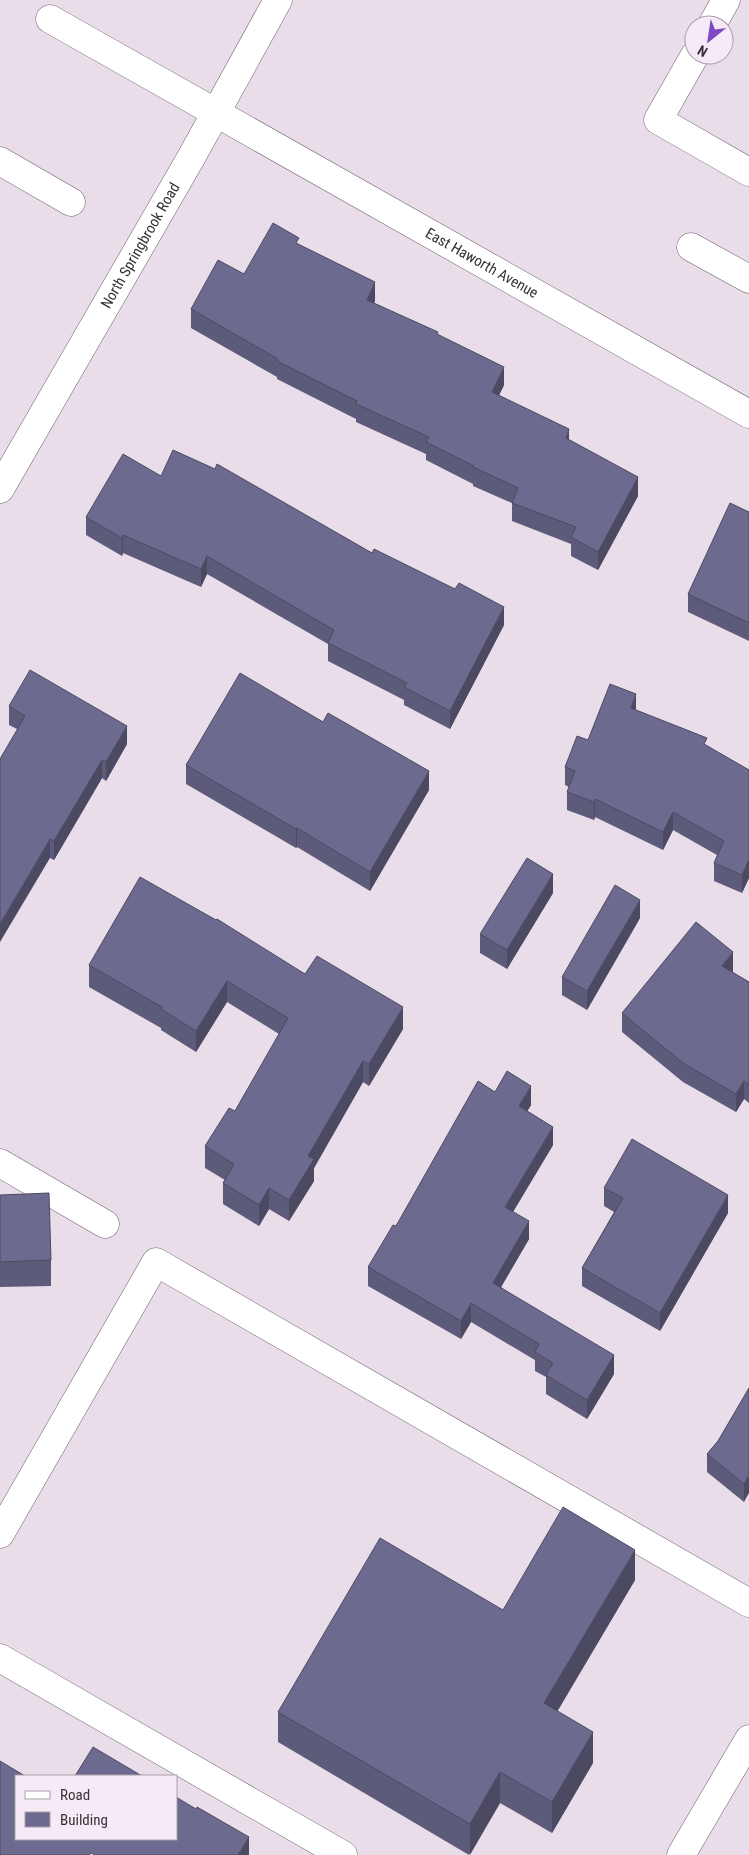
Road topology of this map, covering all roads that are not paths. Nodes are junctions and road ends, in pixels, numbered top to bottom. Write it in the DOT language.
graph roads {
  1 [pos="278,0"];
  2 [pos="726,0"];
  3 [pos="718,15"];
  4 [pos="50,19"];
  5 [pos="689,65"];
  6 [pos="215,113"];
  7 [pos="0,161"];
  8 [pos="749,172"];
  9 [pos="71,202"];
  10 [pos="691,247"];
  11 [pos="749,279"];
  12 [pos="749,414"];
  13 [pos="0,489"];
  14 [pos="0,1163"];
  15 [pos="105,1224"];
  16 [pos="0,1534"];
  17 [pos="749,1603"];
  18 [pos="0,1658"];
  19 [pos="749,1738"];
  20 [pos="343,1855"];
  21 [pos="681,1855"];
  1 -- 6 [label="street, North Springbrook Road"];
  2 -- 3 [label="street"];
  4 -- 6 [label="street, East Haworth Avenue"];
  5 -- 8 [label="street"];
  6 -- 12 [label="street, East Haworth Avenue"];
  6 -- 13 [label="street, North Springbrook Road"];
  7 -- 9 [label="street"];
  10 -- 11 [label="street"];
  14 -- 15 [label="street"];
  16 -- 17 [label="street"];
  18 -- 20 [label="street"];
  19 -- 21 [label="street"];
}
